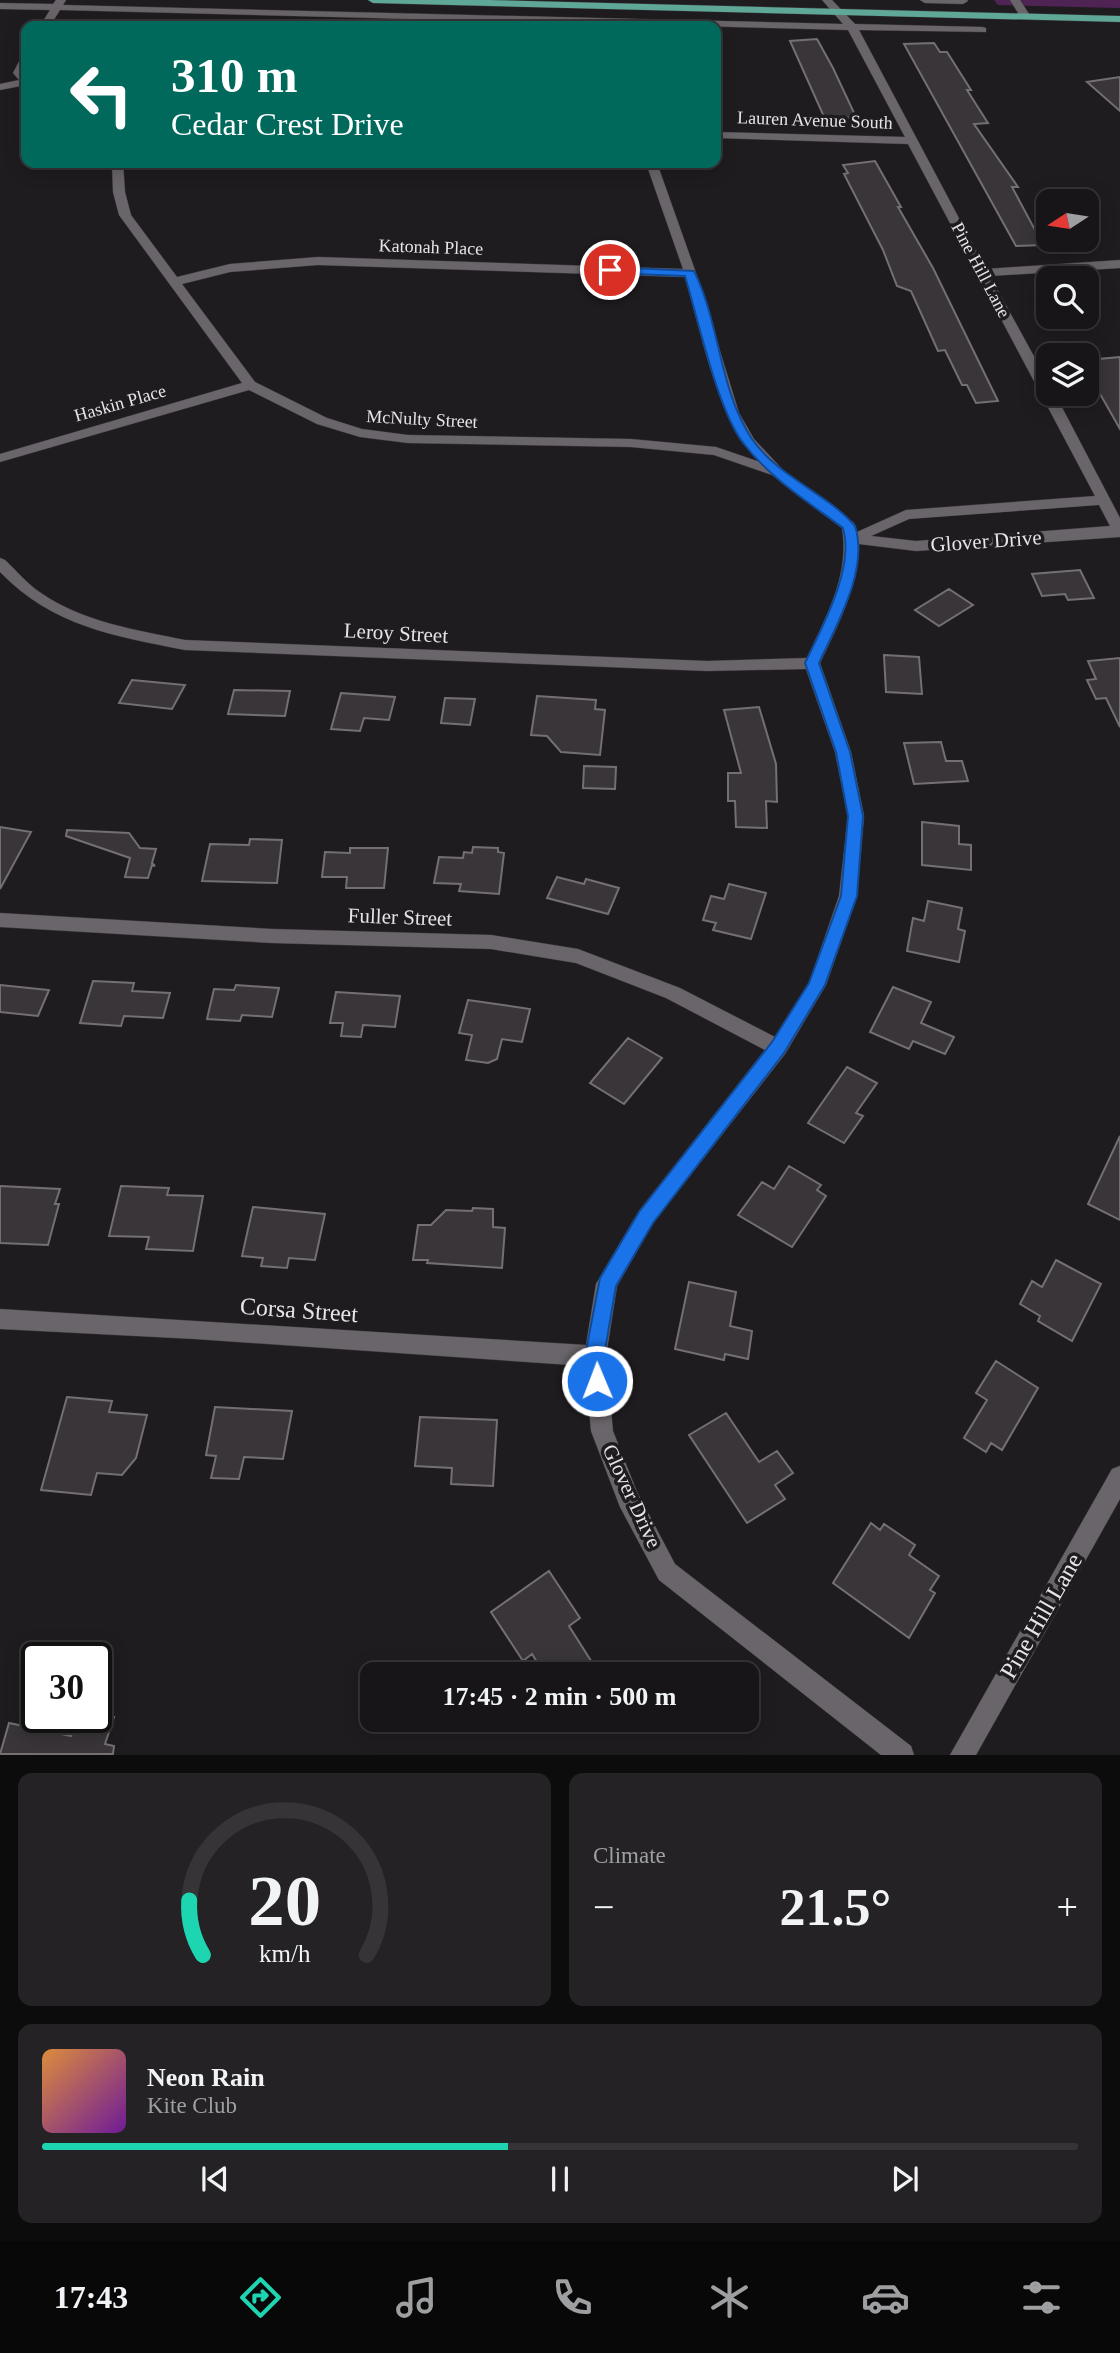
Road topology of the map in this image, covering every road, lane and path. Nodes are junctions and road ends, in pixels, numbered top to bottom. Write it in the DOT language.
graph roads {
  1 [pos="373,0"];
  2 [pos="827,0"];
  3 [pos="925,0"];
  4 [pos="1015,0"];
  5 [pos="962,1"];
  6 [pos="59,4"];
  7 [pos="0,6"];
  8 [pos="89,9"];
  9 [pos="838,11"];
  10 [pos="1026,16"];
  11 [pos="1120,19"];
  12 [pos="48,21"];
  13 [pos="598,21"];
  14 [pos="721,24"];
  15 [pos="852,27"];
  16 [pos="982,30"];
  17 [pos="21,83"];
  18 [pos="0,87"];
  19 [pos="721,135"];
  20 [pos="912,141"];
  21 [pos="117,168"];
  22 [pos="654,168"];
  23 [pos="1120,264"];
  24 [pos="690,273"];
  25 [pos="982,273"];
  26 [pos="173,282"];
  27 [pos="250,385"];
  28 [pos="0,458"];
  29 [pos="779,474"];
  30 [pos="1102,500"];
  31 [pos="1119,531"];
  32 [pos="853,539"];
  33 [pos="0,563"];
  34 [pos="812,663"];
  35 [pos="0,920"];
  36 [pos="778,1048"];
  37 [pos="0,1320"];
  38 [pos="594,1356"];
  39 [pos="1120,1477"];
  40 [pos="902,1755"];
  41 [pos="962,1755"];
  1 -- 9 [label="main road"];
  2 -- 9 [label="street, Pine Hill Lane"];
  3 -- 5 [label="street"];
  4 -- 10 [label="street"];
  6 -- 7 [label="street"];
  6 -- 8 [label="street"];
  6 -- 12 [label="street"];
  8 -- 13 [label="street"];
  9 -- 10 [label="main road"];
  9 -- 15 [label="street, Pine Hill Lane"];
  10 -- 11 [label="main road"];
  14 -- 15 [label="street"];
  15 -- 16 [label="street"];
  15 -- 20 [label="street, Pine Hill Lane"];
  17 -- 18 [label="street"];
  19 -- 20 [label="street, Lauren Avenue South"];
  20 -- 25 [label="street, Pine Hill Lane"];
  21 -- 26 [label="street, McNulty Street"];
  22 -- 24 [label="street"];
  23 -- 25 [label="street"];
  24 -- 26 [label="street, Katonah Place"];
  24 -- 29 [label="street"];
  25 -- 30 [label="street, Pine Hill Lane"];
  26 -- 27 [label="street, McNulty Street"];
  27 -- 28 [label="street, Haskin Place"];
  27 -- 29 [label="street, McNulty Street"];
  29 -- 32 [label="street"];
  30 -- 31 [label="street, Pine Hill Lane"];
  30 -- 32 [label="street, Glover Drive"];
  31 -- 32 [label="street, Glover Drive"];
  32 -- 34 [label="street"];
  33 -- 34 [label="street, Leroy Street"];
  34 -- 36 [label="street, Glover Drive"];
  35 -- 36 [label="street, Fuller Street"];
  36 -- 38 [label="street, Glover Drive"];
  37 -- 38 [label="street, Corsa Street"];
  38 -- 40 [label="street, Glover Drive"];
  39 -- 41 [label="street, Pine Hill Lane"];
}
